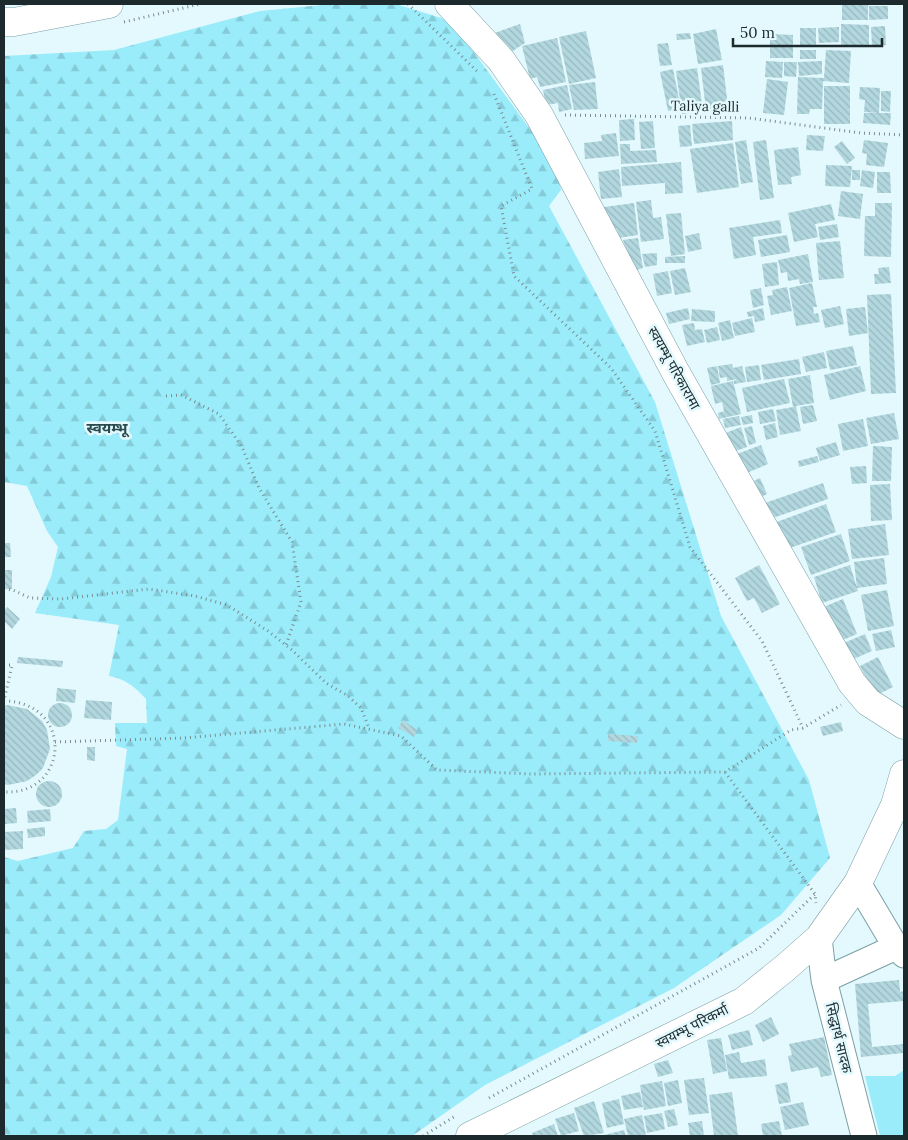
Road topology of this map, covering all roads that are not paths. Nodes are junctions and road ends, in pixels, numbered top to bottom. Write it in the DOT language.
graph roads {
  1 [pos="108,4"];
  2 [pos="449,4"];
  3 [pos="4,22"];
  4 [pos="904,724"];
  5 [pos="904,774"];
  6 [pos="864,872"];
  7 [pos="819,938"];
  8 [pos="900,951"];
  9 [pos="824,980"];
  10 [pos="468,1124"];
  11 [pos="864,1136"];
  1 -- 3 [label="main road"];
  2 -- 4 [label="main road, स्वयम्भू परिकारामा"];
  5 -- 6 [label="main road, स्वयम्भू परिकर्मा"];
  6 -- 7 [label="main road, स्वयम्भू परिकर्मा"];
  6 -- 8 [label="street"];
  7 -- 9 [label="street, सिद्धार्थ सादक"];
  7 -- 10 [label="main road, स्वयम्भू परिकर्मा"];
  8 -- 9 [label="street"];
  9 -- 11 [label="street, सिद्धार्थ सादक"];
}
